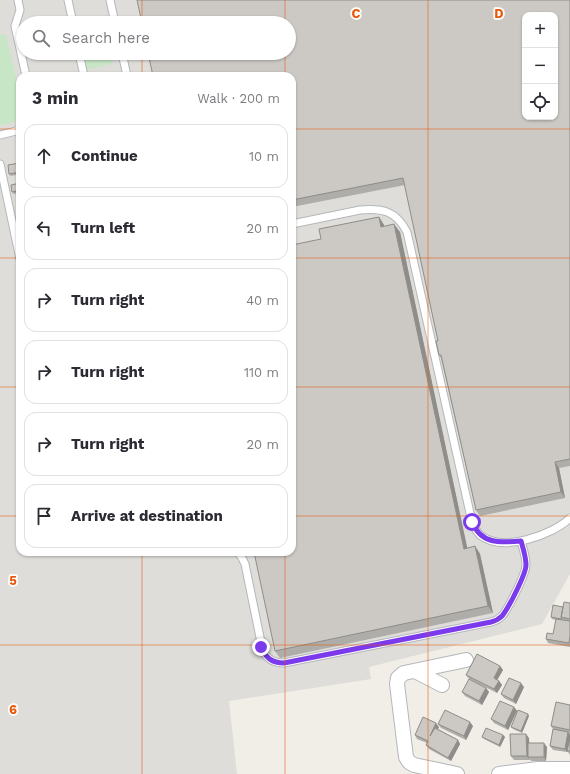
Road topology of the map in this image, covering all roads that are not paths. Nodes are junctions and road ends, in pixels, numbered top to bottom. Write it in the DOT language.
graph roads {
  1 [pos="18,0"];
  2 [pos="68,0"];
  3 [pos="110,0"];
  4 [pos="18,16"];
  5 [pos="71,16"];
  6 [pos="113,16"];
  7 [pos="22,60"];
  8 [pos="81,60"];
  9 [pos="124,60"];
  10 [pos="25,72"];
  11 [pos="83,72"];
  12 [pos="126,72"];
  13 [pos="16,131"];
  14 [pos="0,135"];
  15 [pos="0,164"];
  16 [pos="296,223"];
  17 [pos="16,240"];
  18 [pos="570,518"];
  19 [pos="521,541"];
  20 [pos="241,556"];
  21 [pos="466,660"];
  22 [pos="415,671"];
  23 [pos="442,685"];
  24 [pos="570,769"];
  25 [pos="457,774"];
  26 [pos="499,774"];
  1 -- 4 [label="lane"];
  2 -- 5 [label="lane"];
  3 -- 6 [label="lane"];
  7 -- 10 [label="lane"];
  8 -- 11 [label="lane"];
  9 -- 12 [label="lane"];
  13 -- 14 [label="lane"];
  15 -- 17 [label="lane"];
  16 -- 19 [label="lane"];
  18 -- 19 [label="lane"];
  19 -- 20 [label="lane"];
  21 -- 22 [label="street"];
  22 -- 23 [label="street"];
  22 -- 25 [label="street"];
  24 -- 26 [label="street"];
}
